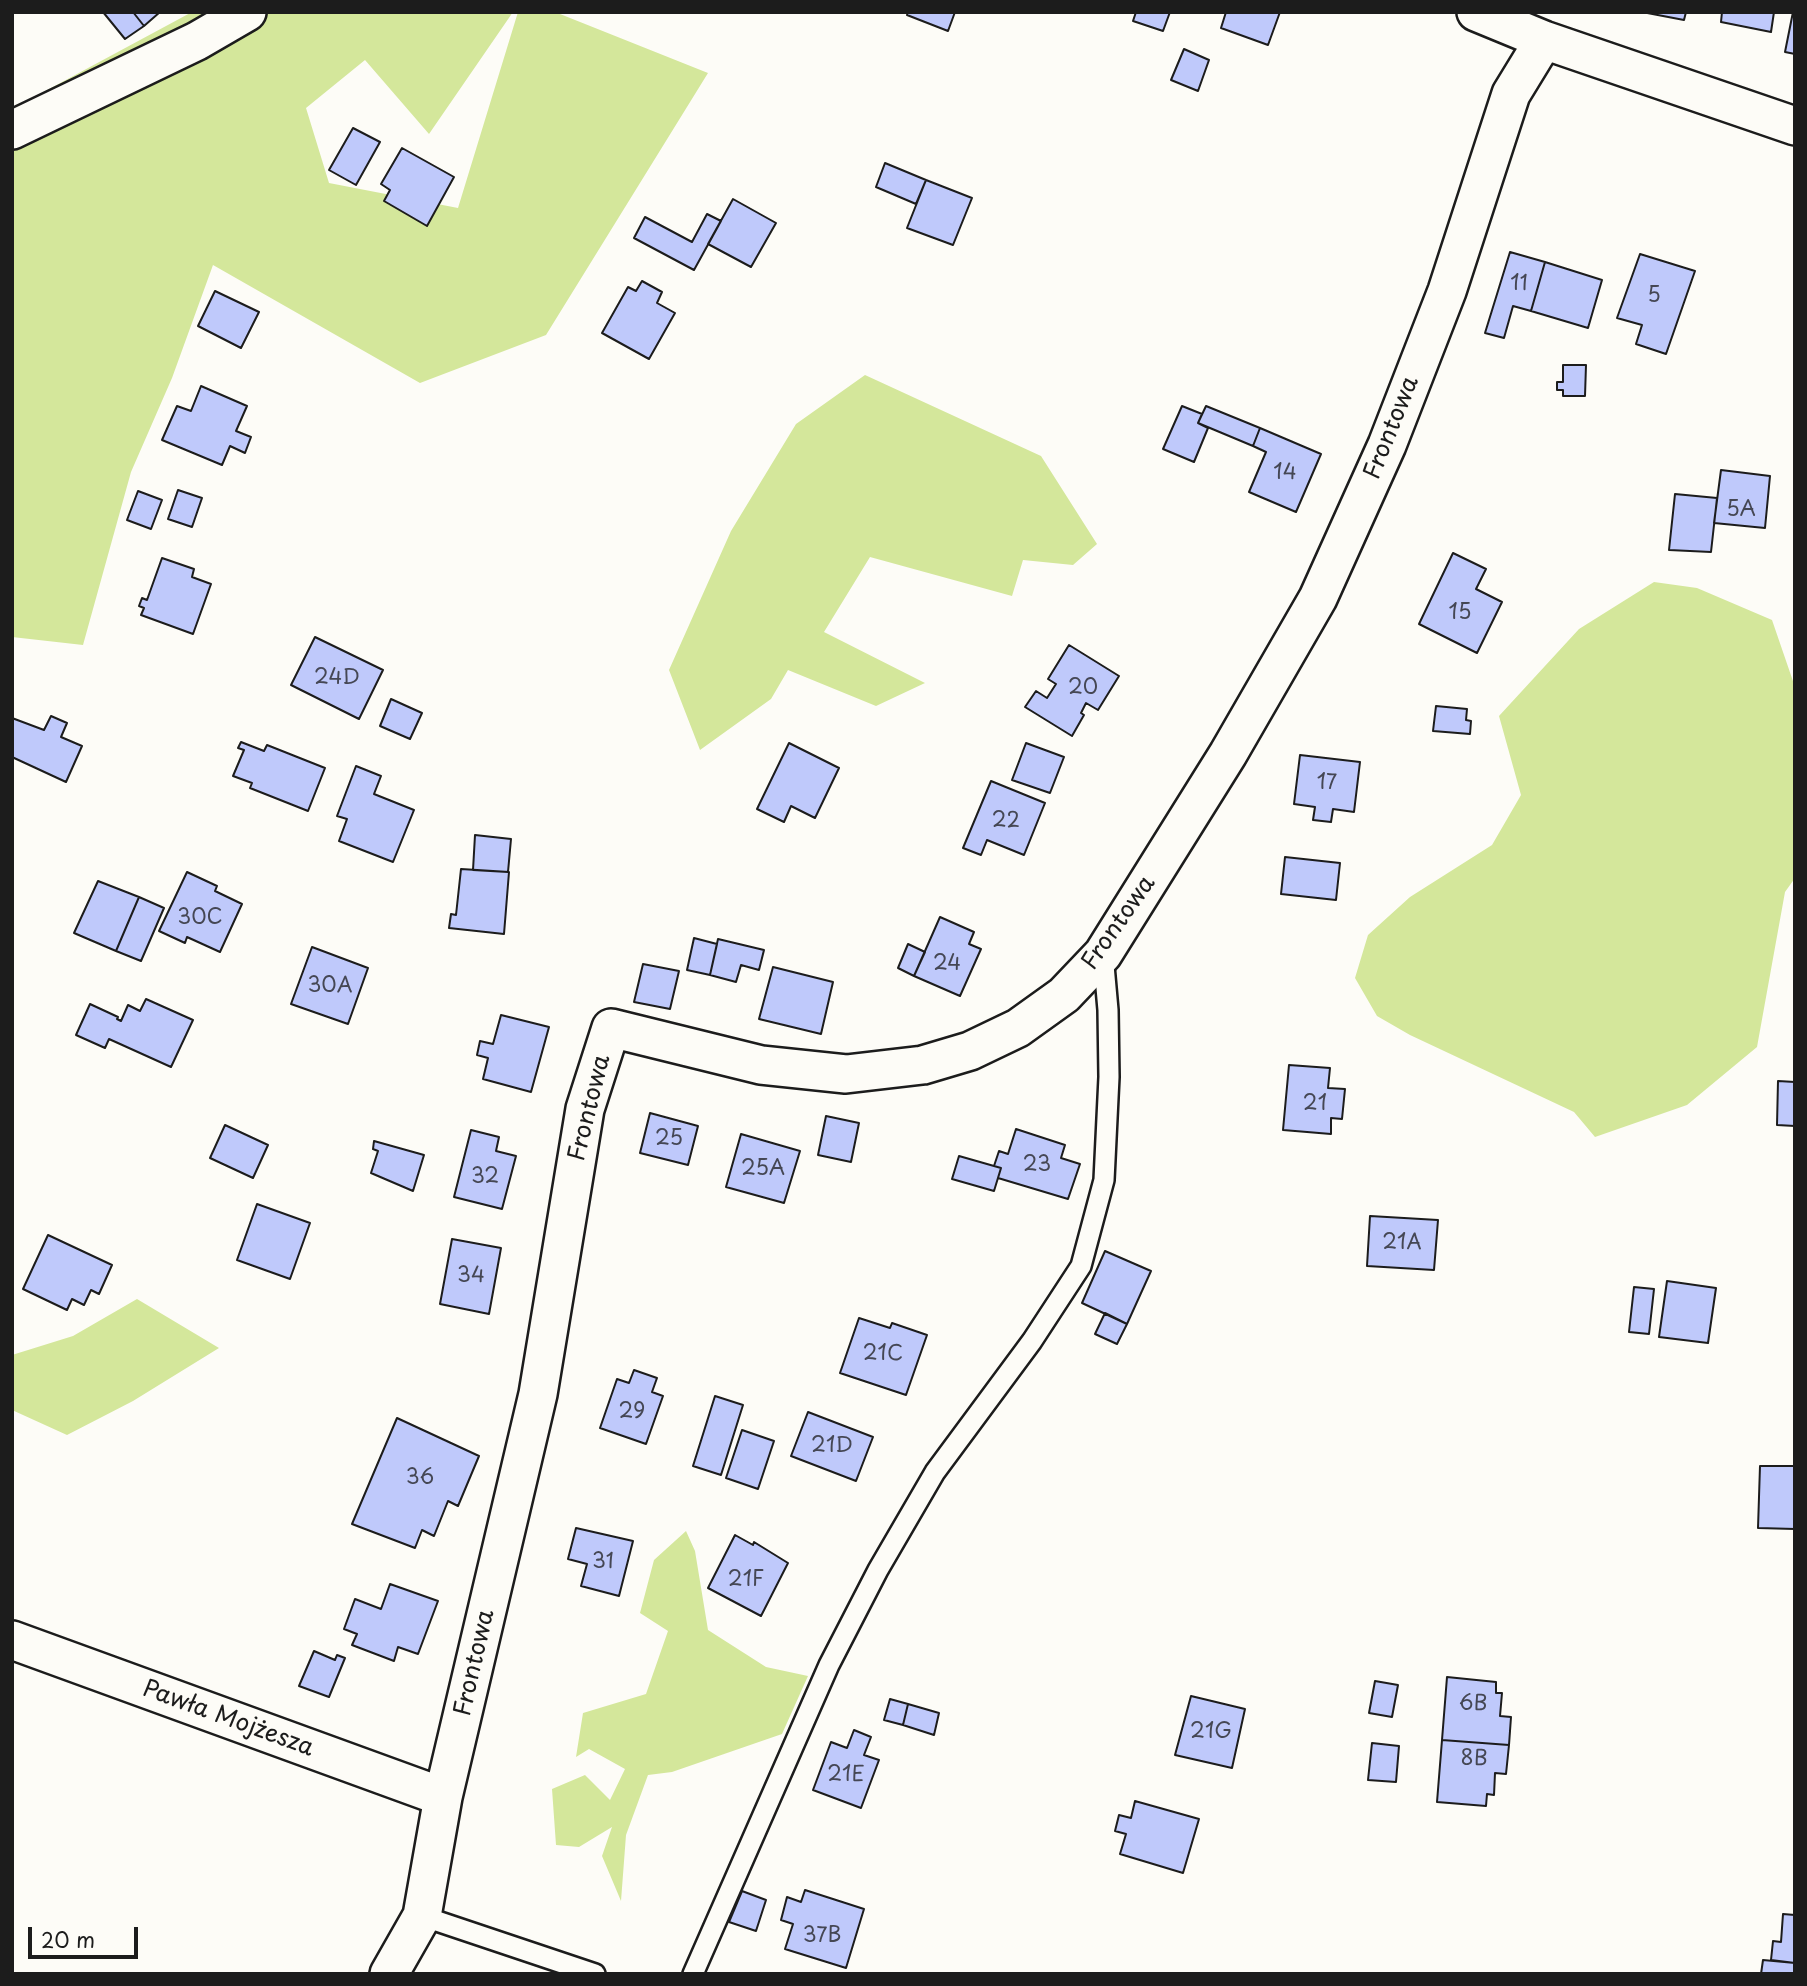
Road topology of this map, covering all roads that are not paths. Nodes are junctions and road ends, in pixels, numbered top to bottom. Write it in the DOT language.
graph roads {
  1 [pos="247,12"];
  2 [pos="1476,12"];
  3 [pos="1544,40"];
  4 [pos="1795,126"];
  5 [pos="12,131"];
  6 [pos="1103,954"];
  7 [pos="12,1640"];
  8 [pos="443,1797"];
  9 [pos="422,1916"];
  10 [pos="389,1974"];
  11 [pos="596,1974"];
  12 [pos="693,1974"];
  1 -- 5 [label="street"];
  2 -- 3 [label="street"];
  3 -- 4 [label="street"];
  3 -- 6 [label="street, Frontowa"];
  6 -- 8 [label="street, Frontowa"];
  6 -- 12 [label="lane"];
  7 -- 8 [label="street, Pawła Mojżesza"];
  8 -- 9 [label="street, Frontowa"];
  9 -- 10 [label="street, Frontowa"];
  9 -- 11 [label="lane"];
}
